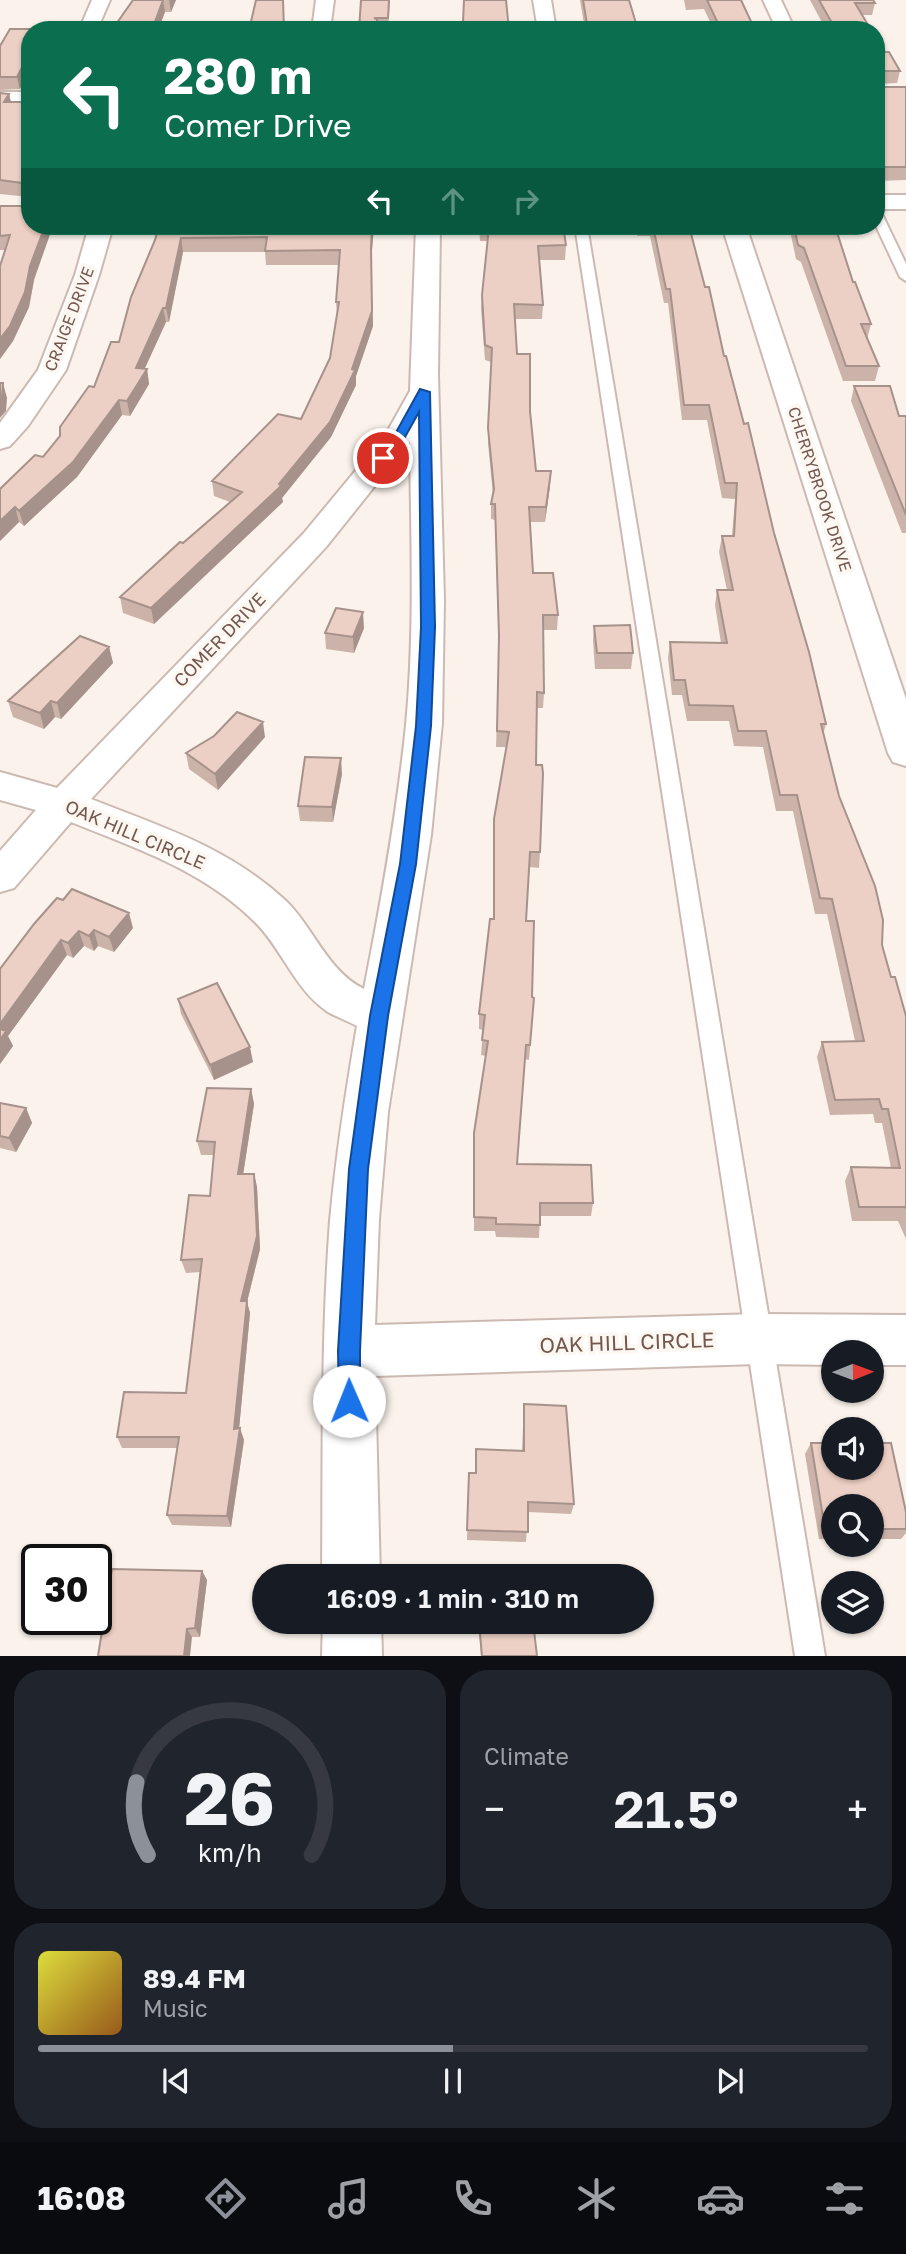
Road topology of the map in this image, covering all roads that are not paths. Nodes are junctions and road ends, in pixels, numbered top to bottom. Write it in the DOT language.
graph roads {
  1 [pos="102,0"];
  2 [pos="325,0"];
  3 [pos="542,0"];
  4 [pos="772,0"];
  5 [pos="92,21"];
  6 [pos="322,21"];
  7 [pos="546,21"];
  8 [pos="782,21"];
  9 [pos="0,98"];
  10 [pos="21,98"];
  11 [pos="885,202"];
  12 [pos="906,202"];
  13 [pos="885,233"];
  14 [pos="98,235"];
  15 [pos="428,235"];
  16 [pos="582,235"];
  17 [pos="737,235"];
  18 [pos="906,278"];
  19 [pos="424,392"];
  20 [pos="0,440"];
  21 [pos="906,753"];
  22 [pos="0,786"];
  23 [pos="64,804"];
  24 [pos="0,877"];
  25 [pos="379,1016"];
  26 [pos="758,1339"];
  27 [pos="906,1340"];
  28 [pos="349,1351"];
  29 [pos="351,1564"];
  30 [pos="352,1634"];
  31 [pos="352,1656"];
  32 [pos="810,1656"];
  1 -- 5 [label="street"];
  2 -- 6 [label="street"];
  3 -- 7 [label="street"];
  4 -- 8 [label="street"];
  9 -- 10 [label="street"];
  11 -- 12 [label="street"];
  13 -- 18 [label="lane"];
  14 -- 20 [label="street, CRAIGE DRIVE"];
  15 -- 19 [label="street"];
  16 -- 26 [label="lane"];
  17 -- 21 [label="street, CHERRYBROOK DRIVE"];
  19 -- 23 [label="street, COMER DRIVE"];
  19 -- 25 [label="street"];
  22 -- 23 [label="street, OAK HILL CIRCLE"];
  23 -- 24 [label="street, COMER DRIVE"];
  23 -- 25 [label="street, OAK HILL CIRCLE"];
  25 -- 28 [label="street"];
  26 -- 27 [label="street, OAK HILL CIRCLE"];
  26 -- 28 [label="street, OAK HILL CIRCLE"];
  26 -- 32 [label="lane"];
  28 -- 29 [label="street"];
  30 -- 31 [label="street"];
}
